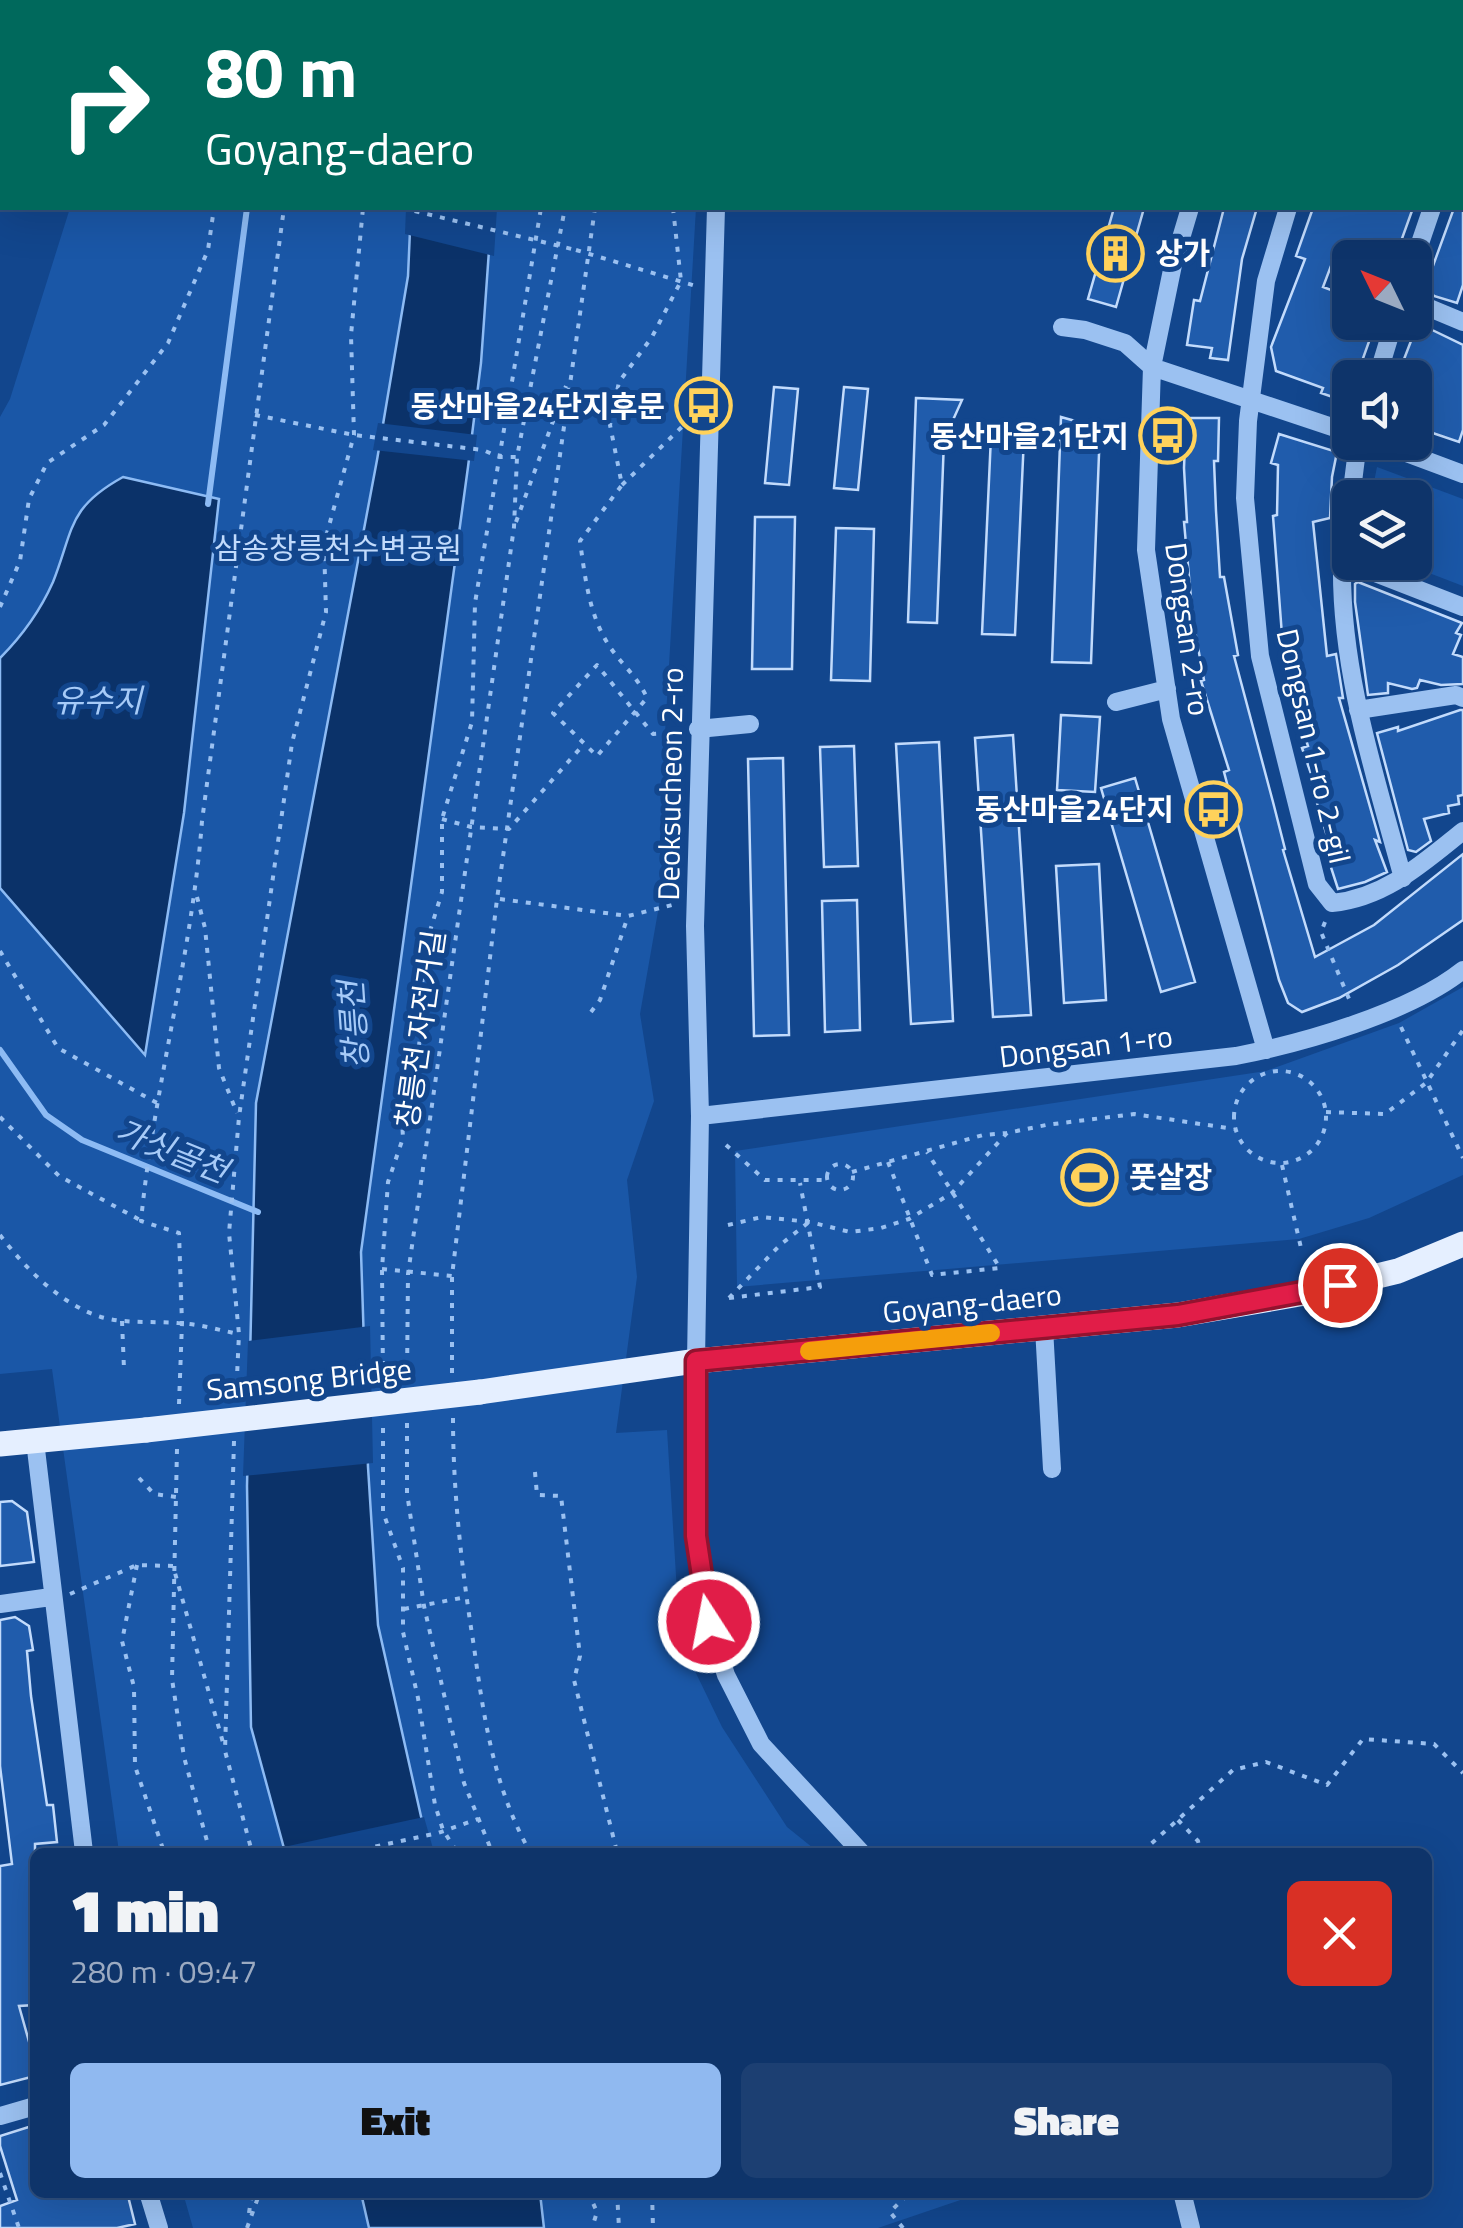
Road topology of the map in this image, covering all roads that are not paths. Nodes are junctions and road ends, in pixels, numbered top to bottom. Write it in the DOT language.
graph roads {
  1 [pos="716,210"];
  2 [pos="1189,210"];
  3 [pos="1287,210"];
  4 [pos="1431,210"];
  5 [pos="1421,240"];
  6 [pos="1432,309"];
  7 [pos="1463,322"];
  8 [pos="1062,327"];
  9 [pos="1152,367"];
  10 [pos="1252,401"];
  11 [pos="1332,427"];
  12 [pos="1425,460"];
  13 [pos="1463,474"];
  14 [pos="1343,580"];
  15 [pos="1393,580"];
  16 [pos="1463,607"];
  17 [pos="1167,690"];
  18 [pos="1463,698"];
  19 [pos="1116,702"];
  20 [pos="1358,710"];
  21 [pos="750,724"];
  22 [pos="698,729"];
  23 [pos="1463,831"];
  24 [pos="1403,878"];
  25 [pos="1463,970"];
  26 [pos="1266,1050"];
  27 [pos="700,1116"];
  28 [pos="1463,1244"];
  29 [pos="1044,1328"];
  30 [pos="696,1361"];
  31 [pos="480,1392"];
  32 [pos="35,1441"];
  33 [pos="0,1444"];
  34 [pos="1052,1469"];
  35 [pos="60,1596"];
  36 [pos="0,1604"];
  37 [pos="84,1848"];
  38 [pos="857,1848"];
  39 [pos="30,2107"];
  40 [pos="0,2116"];
  41 [pos="150,2198"];
  42 [pos="1184,2198"];
  43 [pos="159,2228"];
  44 [pos="1191,2228"];
  1 -- 22 [label="street, Deoksucheon 2-ro"];
  2 -- 9 [label="street, Dongsan 2-ro"];
  3 -- 10 [label="street, Dongsan 1-ro 2-gil"];
  4 -- 5 [label="street"];
  6 -- 7 [label="street"];
  8 -- 9 [label="street"];
  9 -- 10 [label="street"];
  9 -- 17 [label="street, Dongsan 2-ro"];
  10 -- 11 [label="street"];
  10 -- 24 [label="street, Dongsan 1-ro 2-gil"];
  12 -- 13 [label="street"];
  14 -- 20 [label="street, Dongsan 1-ro 2-gil"];
  15 -- 16 [label="street"];
  17 -- 19 [label="street"];
  17 -- 26 [label="street, Dongsan 2-ro"];
  18 -- 20 [label="street"];
  20 -- 24 [label="street, Dongsan 1-ro 2-gil"];
  21 -- 22 [label="street"];
  22 -- 27 [label="street, Deoksucheon 2-ro"];
  23 -- 24 [label="street, Dongsan 1-ro 2-gil"];
  25 -- 26 [label="street, Dongsan 1-ro"];
  26 -- 27 [label="street, Dongsan 1-ro"];
  27 -- 30 [label="street, Deoksucheon 2-ro"];
  28 -- 29 [label="main road, Goyang-daero"];
  29 -- 30 [label="main road, Goyang-daero"];
  29 -- 34 [label="street"];
  30 -- 31 [label="main road, Goyang-daero"];
  30 -- 38 [label="street, Deoksucheon 2-ro"];
  31 -- 32 [label="main road, Samsong Bridge, bridge"];
  32 -- 33 [label="main road"];
  32 -- 35 [label="street"];
  35 -- 36 [label="street"];
  35 -- 37 [label="street"];
  39 -- 40 [label="street"];
  41 -- 43 [label="street"];
  42 -- 44 [label="street"];
}
